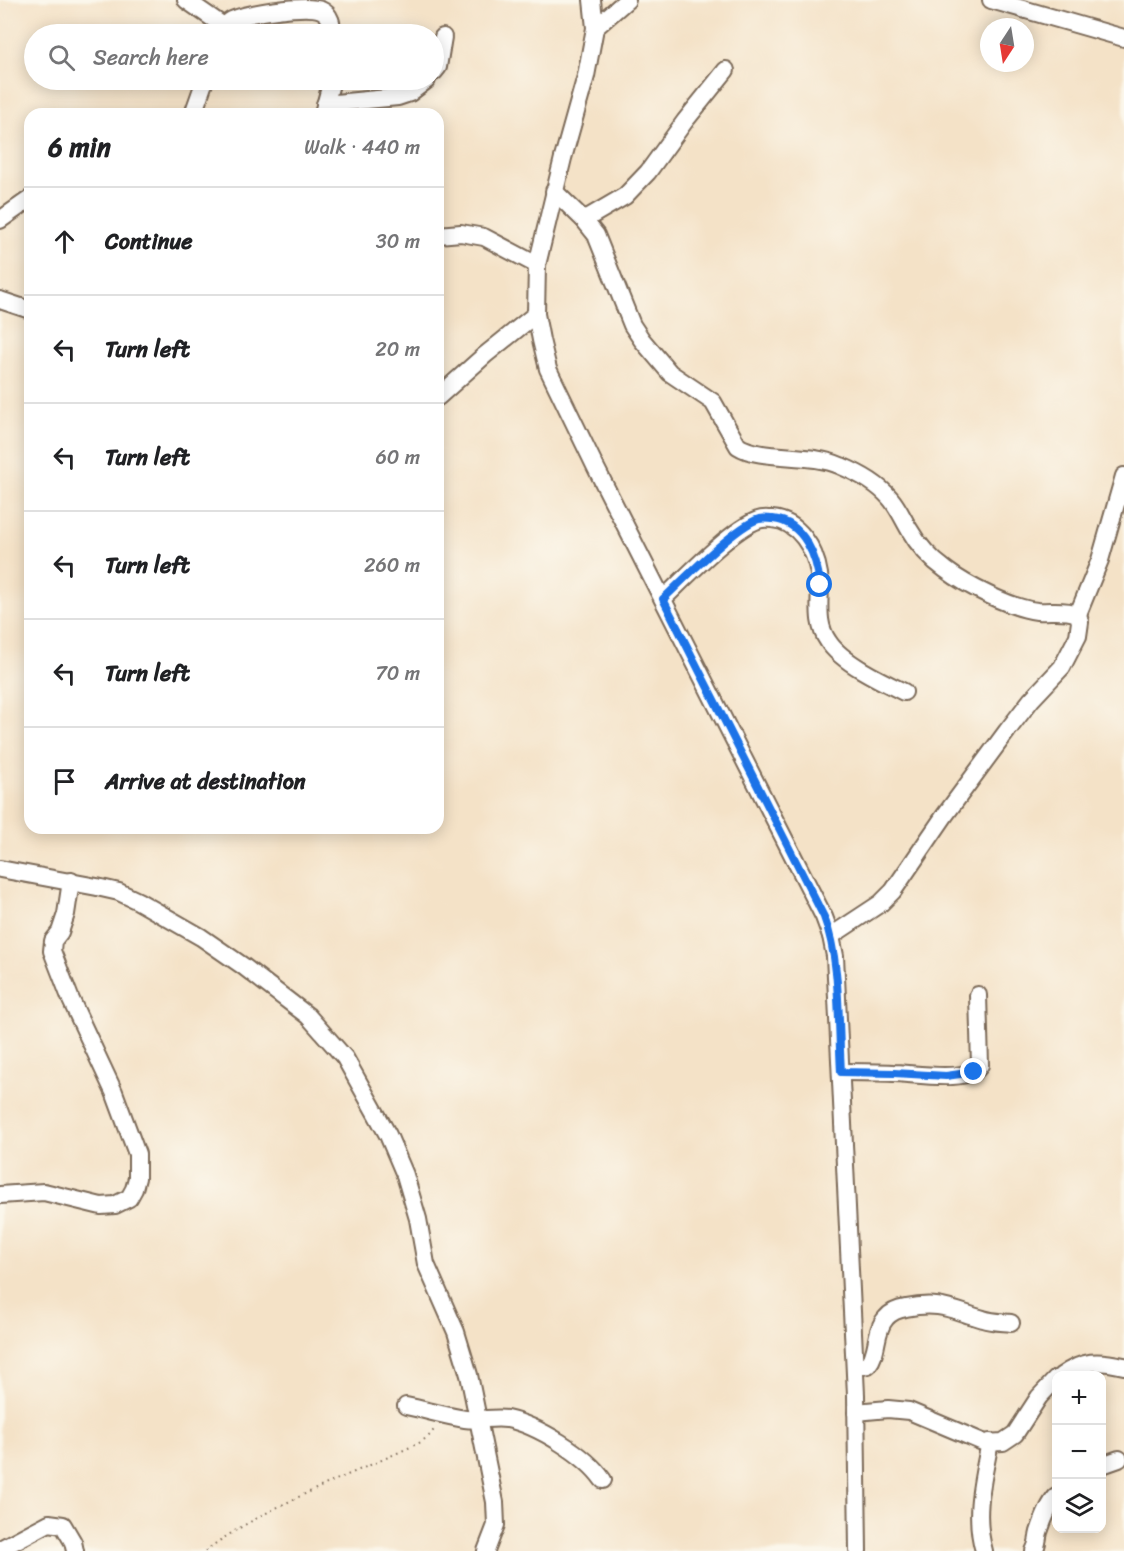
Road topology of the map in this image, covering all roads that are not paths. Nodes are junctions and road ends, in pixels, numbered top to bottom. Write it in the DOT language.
graph roads {
  1 [pos="186,0"];
  2 [pos="592,0"];
  3 [pos="627,0"];
  4 [pos="991,0"];
  5 [pos="214,24"];
  6 [pos="227,24"];
  7 [pos="331,24"];
  8 [pos="595,28"];
  9 [pos="1124,39"];
  10 [pos="726,70"];
  11 [pos="201,90"];
  12 [pos="329,90"];
  13 [pos="414,90"];
  14 [pos="195,108"];
  15 [pos="324,108"];
  16 [pos="330,108"];
  17 [pos="554,191"];
  18 [pos="24,203"];
  19 [pos="0,220"];
  20 [pos="584,220"];
  21 [pos="444,234"];
  22 [pos="537,265"];
  23 [pos="0,300"];
  24 [pos="24,308"];
  25 [pos="536,314"];
  26 [pos="444,392"];
  27 [pos="1124,476"];
  28 [pos="663,599"];
  29 [pos="1078,614"];
  30 [pos="904,692"];
  31 [pos="0,869"];
  32 [pos="71,881"];
  33 [pos="831,936"];
  34 [pos="978,994"];
  35 [pos="841,1072"];
  36 [pos="0,1194"];
  37 [pos="1011,1323"];
  38 [pos="1124,1366"];
  39 [pos="855,1367"];
  40 [pos="1068,1371"];
  41 [pos="1052,1384"];
  42 [pos="406,1406"];
  43 [pos="856,1412"];
  44 [pos="479,1418"];
  45 [pos="990,1442"];
  46 [pos="1119,1459"];
  47 [pos="1106,1463"];
  48 [pos="603,1480"];
  49 [pos="1052,1502"];
  50 [pos="0,1549"];
  51 [pos="1040,1549"];
  52 [pos="75,1551"];
  53 [pos="486,1551"];
  54 [pos="858,1551"];
  55 [pos="984,1551"];
  1 -- 5 [label="street"];
  2 -- 8 [label="street"];
  3 -- 8 [label="street"];
  4 -- 9 [label="street"];
  6 -- 7 [label="street"];
  8 -- 17 [label="street"];
  10 -- 20 [label="street"];
  11 -- 14 [label="street"];
  12 -- 15 [label="street"];
  13 -- 16 [label="street"];
  17 -- 20 [label="street"];
  17 -- 22 [label="street"];
  18 -- 19 [label="street"];
  20 -- 29 [label="street"];
  21 -- 22 [label="street"];
  22 -- 25 [label="street"];
  23 -- 24 [label="street"];
  25 -- 26 [label="street"];
  25 -- 28 [label="street"];
  27 -- 29 [label="street"];
  28 -- 30 [label="street"];
  28 -- 33 [label="street"];
  29 -- 33 [label="street"];
  31 -- 32 [label="street"];
  32 -- 36 [label="street"];
  32 -- 44 [label="street"];
  33 -- 35 [label="street"];
  34 -- 35 [label="street"];
  35 -- 39 [label="street"];
  37 -- 39 [label="street"];
  38 -- 40 [label="street"];
  39 -- 43 [label="street"];
  41 -- 45 [label="street"];
  42 -- 44 [label="street"];
  43 -- 45 [label="street"];
  43 -- 54 [label="street"];
  44 -- 48 [label="street"];
  44 -- 53 [label="street"];
  45 -- 55 [label="street"];
  46 -- 47 [label="street"];
  49 -- 51 [label="street"];
  50 -- 52 [label="street"];
}
